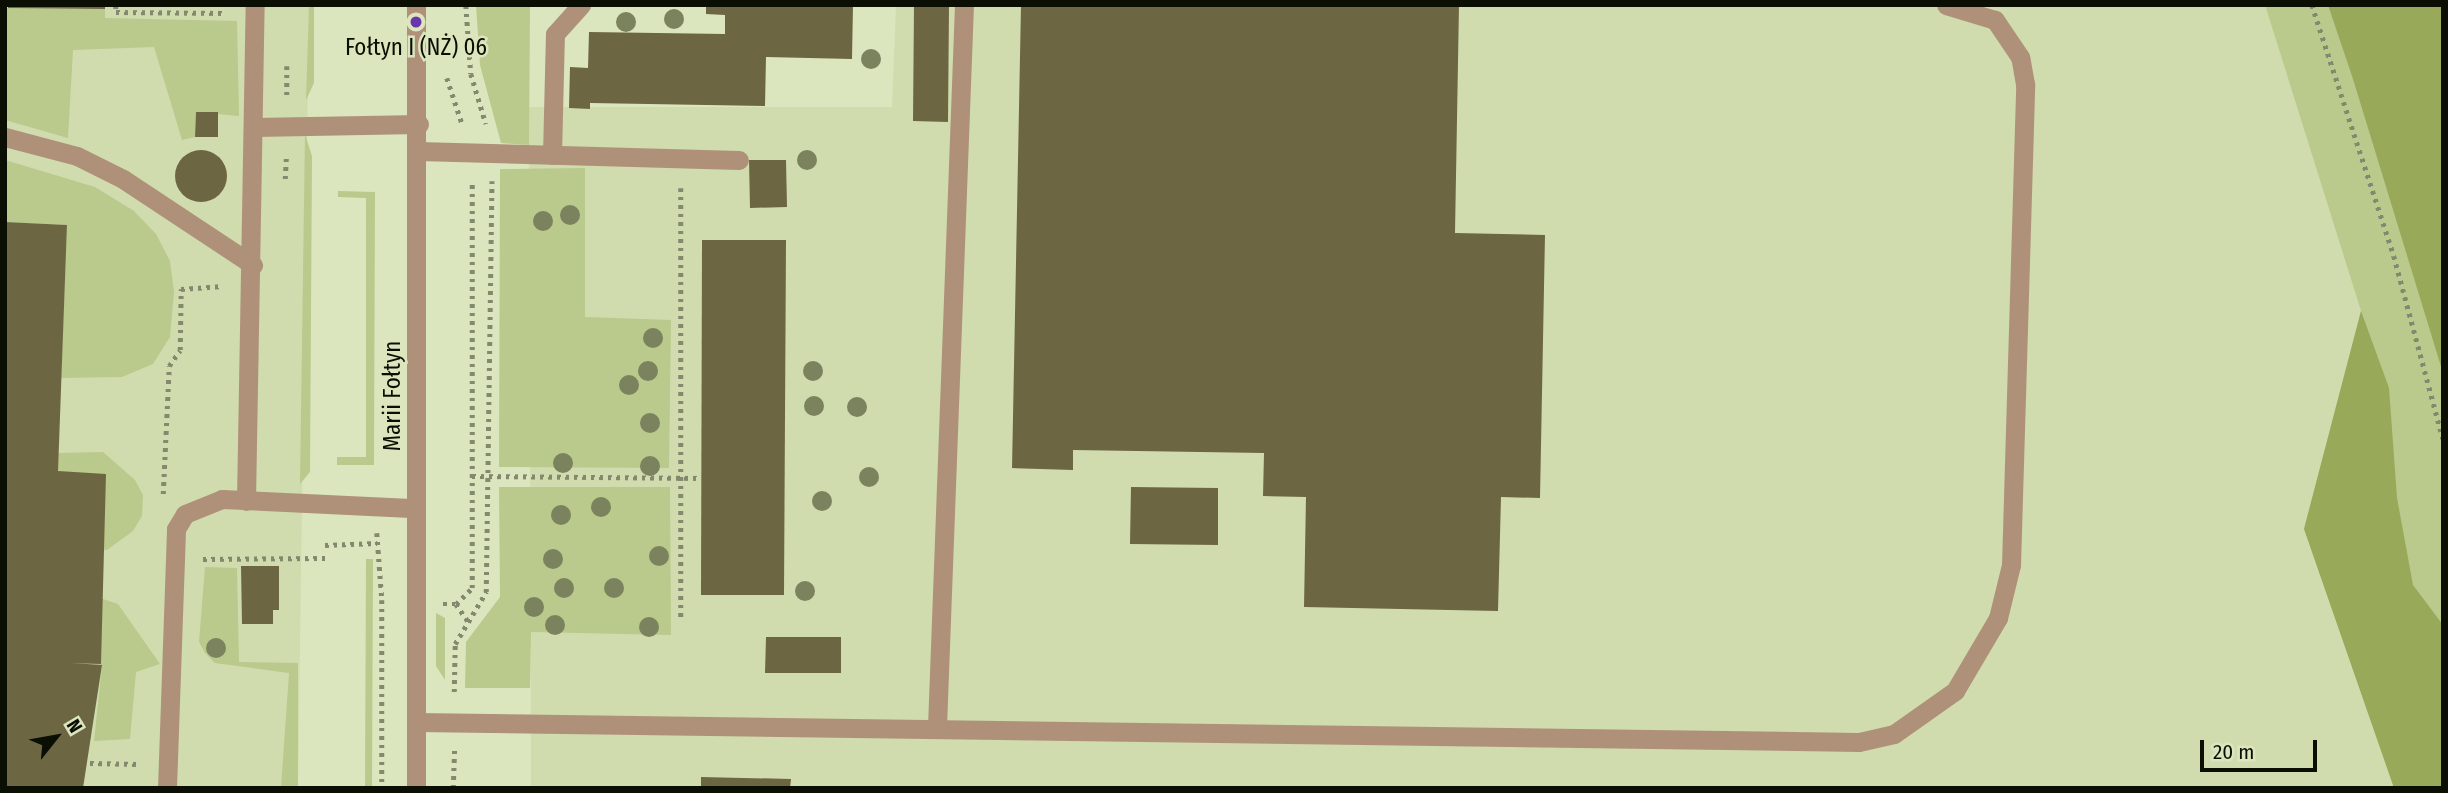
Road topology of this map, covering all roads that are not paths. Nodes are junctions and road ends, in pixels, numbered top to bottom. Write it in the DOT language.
graph roads {
  1 [pos="416,5"];
  2 [pos="581,5"];
  3 [pos="964,5"];
  4 [pos="1945,5"];
  5 [pos="255,9"];
  6 [pos="419,124"];
  7 [pos="254,127"];
  8 [pos="5,137"];
  9 [pos="418,151"];
  10 [pos="552,155"];
  11 [pos="738,160"];
  12 [pos="253,265"];
  13 [pos="246,501"];
  14 [pos="416,508"];
  15 [pos="416,722"];
  16 [pos="937,727"];
  17 [pos="167,788"];
  18 [pos="416,788"];
  1 -- 6 [label="street, Marii Fołtyn"];
  2 -- 10 [label="street"];
  3 -- 16 [label="street"];
  4 -- 16 [label="street"];
  5 -- 7 [label="street"];
  6 -- 7 [label="street"];
  6 -- 9 [label="street, Marii Fołtyn"];
  7 -- 12 [label="street"];
  8 -- 12 [label="street"];
  9 -- 10 [label="street"];
  9 -- 14 [label="street, Marii Fołtyn"];
  10 -- 11 [label="street"];
  12 -- 13 [label="street"];
  13 -- 14 [label="street"];
  13 -- 17 [label="street"];
  14 -- 15 [label="street, Marii Fołtyn"];
  15 -- 16 [label="street"];
  15 -- 18 [label="street, Marii Fołtyn"];
}
